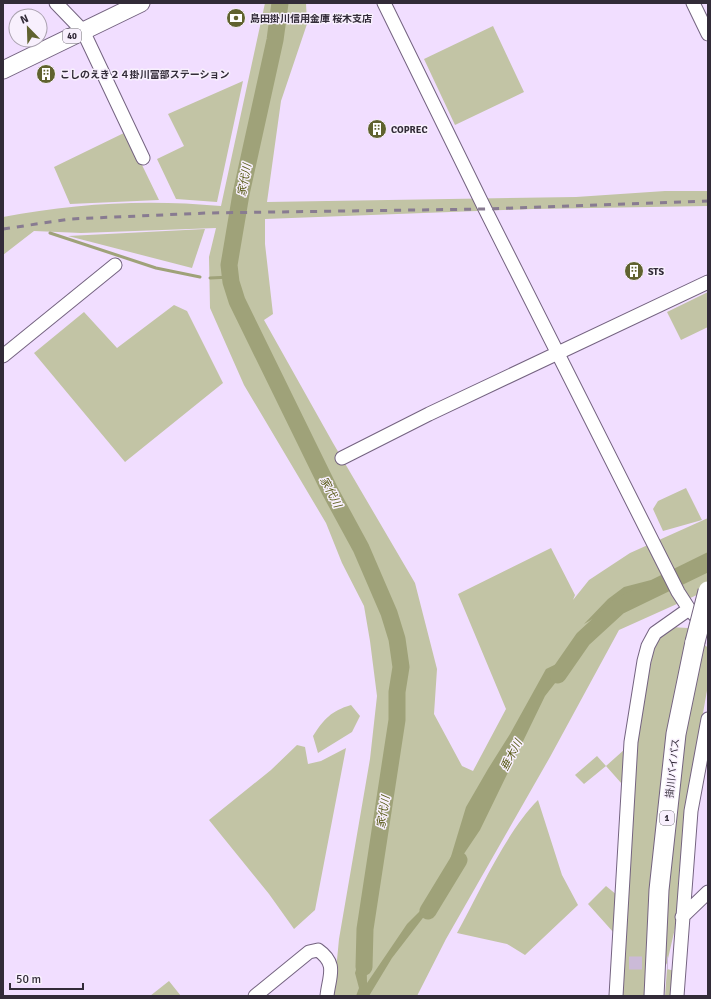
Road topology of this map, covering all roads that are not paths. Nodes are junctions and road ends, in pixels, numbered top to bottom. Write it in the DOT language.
graph roads {
  1 [pos="141,3"];
  2 [pos="384,3"];
  3 [pos="693,3"];
  4 [pos="60,4"];
  5 [pos="83,31"];
  6 [pos="708,34"];
  7 [pos="3,70"];
  8 [pos="142,158"];
  9 [pos="115,266"];
  10 [pos="708,282"];
  11 [pos="559,354"];
  12 [pos="3,356"];
  13 [pos="342,458"];
  14 [pos="708,592"];
  15 [pos="689,608"];
  16 [pos="708,629"];
  17 [pos="708,719"];
  18 [pos="708,892"];
  19 [pos="682,918"];
  20 [pos="616,991"];
  21 [pos="255,996"];
  22 [pos="327,996"];
  23 [pos="607,996"];
  24 [pos="654,996"];
  25 [pos="677,996"];
  1 -- 5 [label="main road, 40"];
  2 -- 11 [label="street"];
  3 -- 6 [label="street"];
  4 -- 5 [label="street"];
  5 -- 7 [label="main road, 40"];
  5 -- 8 [label="street"];
  9 -- 12 [label="street"];
  10 -- 11 [label="street"];
  11 -- 13 [label="street"];
  11 -- 15 [label="street"];
  14 -- 24 [label="highway, 掛川バイパス / 1, bridge"];
  15 -- 16 [label="street"];
  15 -- 20 [label="street"];
  17 -- 19 [label="street"];
  18 -- 19 [label="street"];
  19 -- 25 [label="street"];
  20 -- 23 [label="street"];
  21 -- 22 [label="street"];
}
